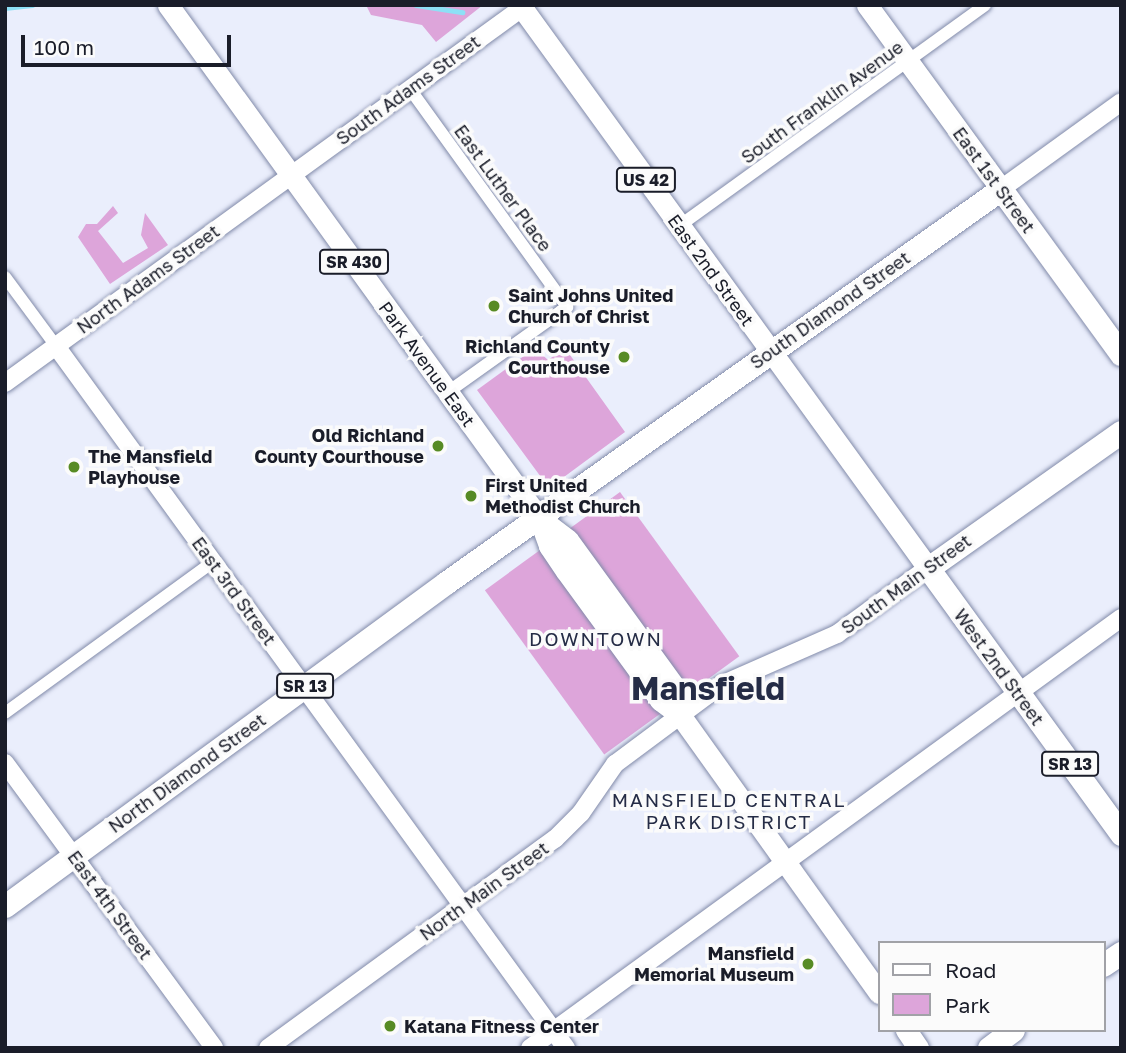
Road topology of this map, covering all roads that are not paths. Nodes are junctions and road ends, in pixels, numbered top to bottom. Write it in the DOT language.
graph roads {
  1 [pos="168,5"];
  2 [pos="867,5"];
  3 [pos="985,5"];
  4 [pos="523,6"];
  5 [pos="908,61"];
  6 [pos="410,89"];
  7 [pos="1121,102"];
  8 [pos="290,175"];
  9 [pos="1001,189"];
  10 [pos="679,226"];
  11 [pos="5,277"];
  12 [pos="56,346"];
  13 [pos="770,351"];
  14 [pos="1121,354"];
  15 [pos="5,383"];
  16 [pos="448,392"];
  17 [pos="1121,432"];
  18 [pos="539,519"];
  19 [pos="213,562"];
  20 [pos="928,568"];
  21 [pos="1121,618"];
  22 [pos="304,687"];
  23 [pos="1019,694"];
  24 [pos="5,713"];
  25 [pos="680,715"];
  26 [pos="5,763"];
  27 [pos="1121,834"];
  28 [pos="73,856"];
  29 [pos="785,862"];
  30 [pos="5,906"];
  31 [pos="462,906"];
  32 [pos="1121,953"];
  33 [pos="1105,964"];
  34 [pos="878,992"];
  35 [pos="553,1031"];
  36 [pos="907,1032"];
  37 [pos="1010,1032"];
  38 [pos="214,1048"];
  39 [pos="268,1048"];
  40 [pos="530,1048"];
  41 [pos="566,1048"];
  42 [pos="918,1048"];
  43 [pos="989,1048"];
  1 -- 8 [label="main road, Park Avenue East / SR 430"];
  2 -- 5 [label="main road, East 1st Street"];
  3 -- 5 [label="street, South Franklin Avenue"];
  4 -- 6 [label="main road, South Adams Street"];
  4 -- 10 [label="main road, East 2nd Street / US 42"];
  5 -- 9 [label="main road, East 1st Street"];
  5 -- 10 [label="street, South Franklin Avenue"];
  6 -- 8 [label="main road, South Adams Street"];
  6 -- 16 [label="street, East Luther Place"];
  7 -- 9 [label="main road, South Diamond Street"];
  8 -- 12 [label="main road, North Adams Street"];
  8 -- 16 [label="main road, Park Avenue East / SR 430"];
  9 -- 13 [label="highway, South Diamond Street / SR 13"];
  9 -- 14 [label="highway, East 1st Street"];
  10 -- 13 [label="main road, East 2nd Street / US 42"];
  11 -- 12 [label="street, East 3rd Street"];
  12 -- 15 [label="main road, North Adams Street"];
  12 -- 19 [label="main road, East 3rd Street"];
  13 -- 18 [label="highway, South Diamond Street / SR 13"];
  13 -- 20 [label="main road, East 2nd Street / US 42"];
  16 -- 18 [label="main road, Park Avenue East / SR 430"];
  17 -- 20 [label="highway, South Main Street"];
  18 -- 22 [label="highway, North Diamond Street / SR 13"];
  18 -- 25 [label="main road, Park Avenue East / SR 430"];
  19 -- 22 [label="main road, East 3rd Street"];
  19 -- 24 [label="street"];
  20 -- 23 [label="highway, West 2nd Street / SR 13"];
  20 -- 25 [label="main road, South Main Street"];
  21 -- 23 [label="main road"];
  22 -- 28 [label="highway, North Diamond Street / SR 13"];
  22 -- 31 [label="main road, East 3rd Street"];
  23 -- 27 [label="highway, West 2nd Street / SR 13"];
  23 -- 29 [label="main road"];
  25 -- 29 [label="main road, SR 430"];
  25 -- 31 [label="main road, North Main Street"];
  26 -- 28 [label="main road, East 4th Street"];
  28 -- 30 [label="highway, North Diamond Street / SR 13"];
  28 -- 38 [label="main road, East 4th Street"];
  29 -- 34 [label="main road, SR 430"];
  29 -- 35 [label="main road"];
  31 -- 35 [label="main road, East 3rd Street"];
  31 -- 39 [label="main road, North Main Street"];
  32 -- 33 [label="highway"];
  35 -- 40 [label="main road"];
  35 -- 41 [label="main road, East 3rd Street"];
  36 -- 42 [label="main road"];
  37 -- 43 [label="highway"];
}
